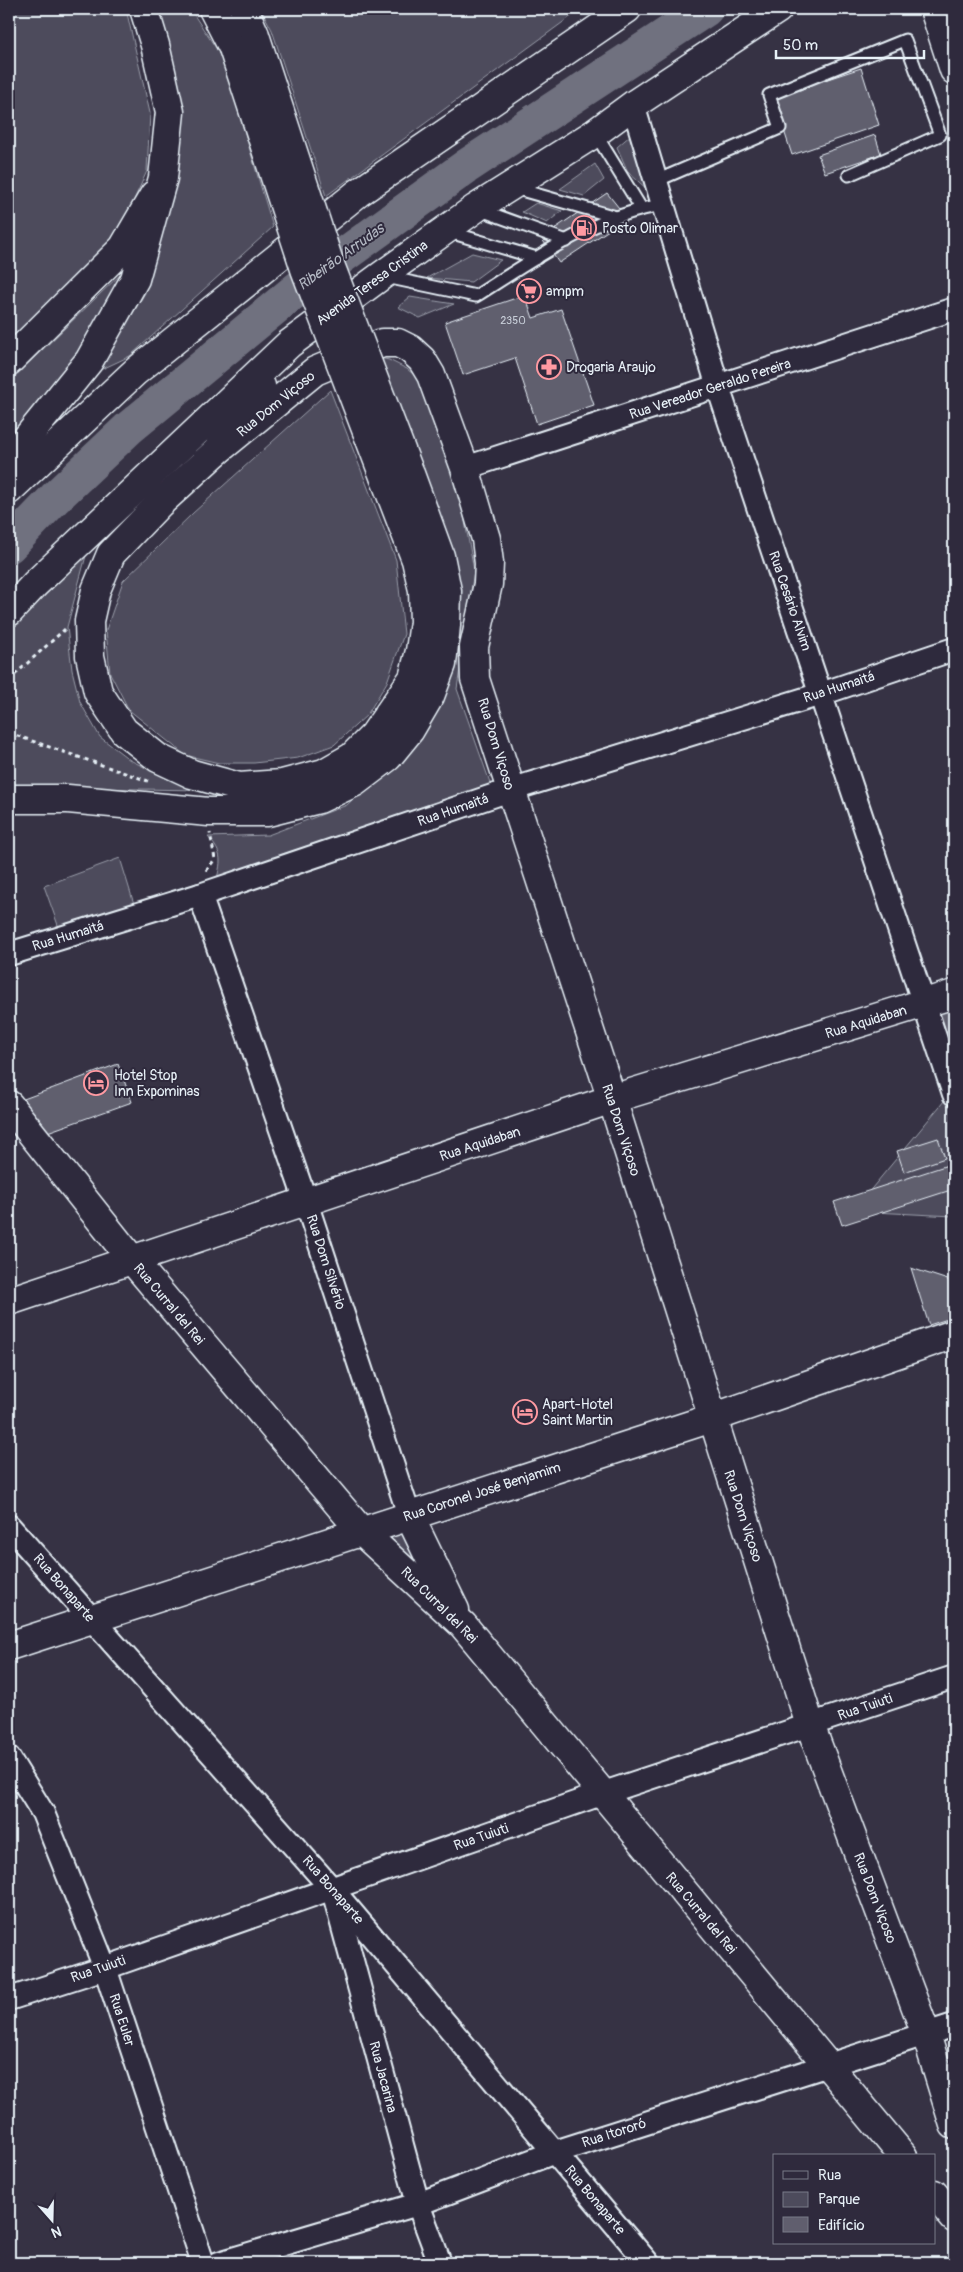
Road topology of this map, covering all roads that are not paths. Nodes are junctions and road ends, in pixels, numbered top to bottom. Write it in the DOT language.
graph roads {
  1 [pos="144,9"];
  2 [pos="212,9"];
  3 [pos="244,9"];
  4 [pos="626,9"];
  5 [pos="778,9"];
  6 [pos="934,9"];
  7 [pos="244,42"];
  8 [pos="954,70"];
  9 [pos="633,105"];
  10 [pos="595,133"];
  11 [pos="848,175"];
  12 [pos="163,178"];
  13 [pos="656,181"];
  14 [pos="510,187"];
  15 [pos="652,207"];
  16 [pos="476,208"];
  17 [pos="616,218"];
  18 [pos="444,231"];
  19 [pos="568,241"];
  20 [pos="538,258"];
  21 [pos="381,276"];
  22 [pos="954,309"];
  23 [pos="290,344"];
  24 [pos="9,361"];
  25 [pos="718,387"];
  26 [pos="217,451"];
  27 [pos="9,460"];
  28 [pos="465,468"];
  29 [pos="397,475"];
  30 [pos="9,490"];
  31 [pos="9,612"];
  32 [pos="954,649"];
  33 [pos="821,694"];
  34 [pos="510,790"];
  35 [pos="9,799"];
  36 [pos="200,895"];
  37 [pos="9,954"];
  38 [pos="954,994"];
  39 [pos="925,1004"];
  40 [pos="954,1094"];
  41 [pos="612,1099"];
  42 [pos="9,1105"];
  43 [pos="306,1202"];
  44 [pos="133,1261"];
  45 [pos="9,1301"];
  46 [pos="954,1334"];
  47 [pos="712,1418"];
  48 [pos="409,1515"];
  49 [pos="9,1526"];
  50 [pos="362,1532"];
  51 [pos="90,1619"];
  52 [pos="463,1625"];
  53 [pos="9,1646"];
  54 [pos="954,1677"];
  55 [pos="810,1725"];
  56 [pos="9,1758"];
  57 [pos="602,1794"];
  58 [pos="332,1889"];
  59 [pos="104,1968"];
  60 [pos="9,1999"];
  61 [pos="954,2025"];
  62 [pos="926,2034"];
  63 [pos="829,2065"];
  64 [pos="954,2125"];
  65 [pos="555,2152"];
  66 [pos="901,2154"];
  67 [pos="936,2196"];
  68 [pos="418,2204"];
  69 [pos="954,2218"];
  70 [pos="203,2263"];
  71 [pos="219,2263"];
  72 [pos="440,2263"];
  73 [pos="648,2263"];
  1 -- 12 [label="main road"];
  2 -- 7 [label="main road"];
  3 -- 7 [label="main road"];
  4 -- 30 [label="main road"];
  5 -- 9 [label="main road, Avenida Teresa Cristina"];
  6 -- 8 [label="main road"];
  7 -- 29 [label="main road, bridge"];
  9 -- 10 [label="main road, Avenida Teresa Cristina"];
  9 -- 13 [label="street, Rua Cesário Alvim"];
  10 -- 14 [label="main road, Avenida Teresa Cristina"];
  10 -- 15 [label="lane"];
  11 -- 13 [label="lane"];
  12 -- 24 [label="main road"];
  12 -- 27 [label="main road"];
  13 -- 15 [label="street, Rua Cesário Alvim"];
  14 -- 16 [label="main road, Avenida Teresa Cristina"];
  14 -- 17 [label="lane"];
  15 -- 17 [label="lane"];
  15 -- 25 [label="street, Rua Cesário Alvim"];
  16 -- 18 [label="main road, Avenida Teresa Cristina"];
  16 -- 19 [label="lane"];
  17 -- 19 [label="lane"];
  18 -- 20 [label="lane"];
  18 -- 21 [label="main road, Avenida Teresa Cristina"];
  19 -- 20 [label="lane"];
  20 -- 21 [label="lane"];
  21 -- 23 [label="main road, Avenida Teresa Cristina"];
  22 -- 25 [label="street, Rua Vereador Geraldo Pereira"];
  23 -- 26 [label="main road"];
  23 -- 31 [label="main road, Avenida Teresa Cristina"];
  25 -- 28 [label="street, Rua Vereador Geraldo Pereira"];
  25 -- 33 [label="street, Rua Cesário Alvim"];
  26 -- 28 [label="main road, Rua Dom Viçoso"];
  26 -- 29 [label="main road"];
  28 -- 34 [label="main road, Rua Dom Viçoso"];
  29 -- 35 [label="main road"];
  32 -- 33 [label="street, Rua Humaitá"];
  33 -- 34 [label="street, Rua Humaitá"];
  33 -- 39 [label="street, Rua Cesário Alvim"];
  34 -- 36 [label="street, Rua Humaitá"];
  34 -- 41 [label="main road, Rua Dom Viçoso"];
  36 -- 37 [label="street, Rua Humaitá"];
  36 -- 43 [label="street, Rua Dom Silvério"];
  38 -- 39 [label="main road, Rua Aquidaban"];
  39 -- 40 [label="street, Rua Cesário Alvim"];
  39 -- 41 [label="main road, Rua Aquidaban"];
  41 -- 43 [label="main road, Rua Aquidaban"];
  41 -- 47 [label="main road, Rua Dom Viçoso"];
  42 -- 44 [label="main road, Rua Curral del Rei"];
  43 -- 44 [label="main road, Rua Aquidaban"];
  43 -- 48 [label="street, Rua Dom Silvério"];
  44 -- 45 [label="main road, Rua Aquidaban"];
  44 -- 50 [label="main road, Rua Curral del Rei"];
  46 -- 47 [label="main road, Rua Coronel José Benjamim"];
  47 -- 48 [label="main road, Rua Coronel José Benjamim"];
  47 -- 55 [label="main road, Rua Dom Viçoso"];
  48 -- 50 [label="main road, Rua Coronel José Benjamim"];
  48 -- 52 [label="main road, Rua Dom Silvério"];
  49 -- 51 [label="street, Rua Bonaparte"];
  50 -- 51 [label="main road, Rua Coronel José Benjamim"];
  50 -- 52 [label="main road, Rua Curral del Rei"];
  51 -- 53 [label="main road, Rua Coronel José Benjamim"];
  51 -- 58 [label="street, Rua Bonaparte"];
  52 -- 57 [label="main road, Rua Curral del Rei"];
  54 -- 55 [label="street, Rua Tuiuti"];
  55 -- 57 [label="street, Rua Tuiuti"];
  55 -- 62 [label="main road, Rua Dom Viçoso"];
  56 -- 59 [label="street, Rua Euler"];
  57 -- 58 [label="street, Rua Tuiuti"];
  57 -- 63 [label="main road, Rua Curral del Rei"];
  58 -- 59 [label="street, Rua Tuiuti"];
  58 -- 65 [label="street, Rua Bonaparte"];
  58 -- 68 [label="street, Rua Jacarina"];
  59 -- 60 [label="street, Rua Tuiuti"];
  59 -- 70 [label="street, Rua Euler"];
  61 -- 62 [label="street, Rua Itororó"];
  62 -- 63 [label="street, Rua Itororó"];
  62 -- 64 [label="main road, Rua Dom Viçoso"];
  63 -- 65 [label="street, Rua Itororó"];
  63 -- 66 [label="main road, Rua Curral del Rei"];
  65 -- 68 [label="street, Rua Itororó"];
  65 -- 73 [label="street, Rua Bonaparte"];
  67 -- 69 [label="main road"];
  68 -- 71 [label="street, Rua Itororó"];
  68 -- 72 [label="street, Rua Jacarina"];
}
